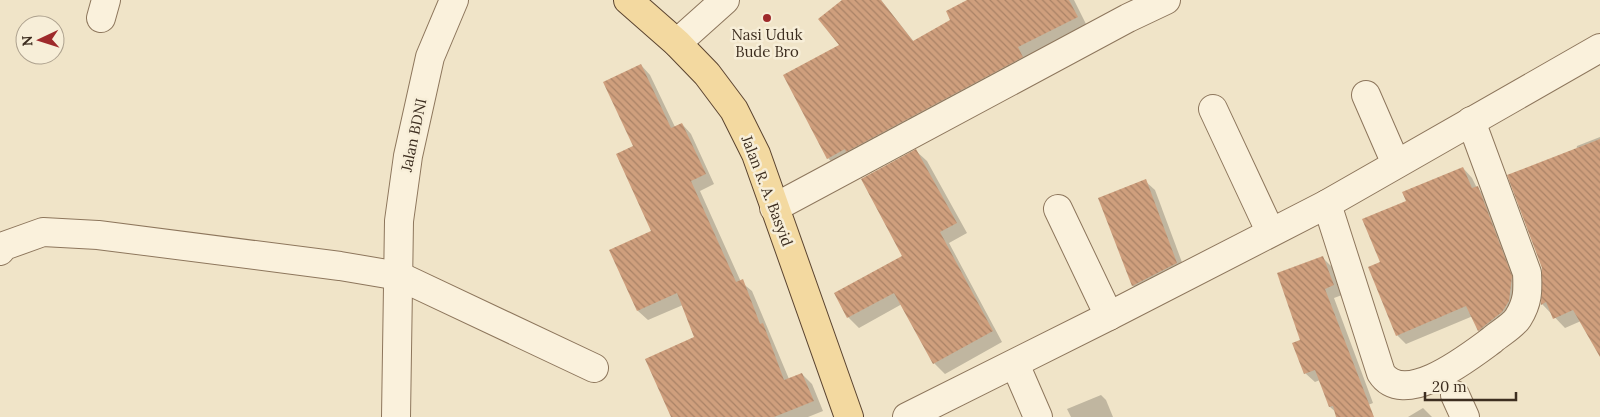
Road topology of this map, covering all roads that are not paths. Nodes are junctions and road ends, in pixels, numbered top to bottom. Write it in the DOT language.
graph roads {
  1 [pos="454,0"];
  2 [pos="628,0"];
  3 [pos="725,0"];
  4 [pos="1166,0"];
  5 [pos="1122,9"];
  6 [pos="677,43"];
  7 [pos="1600,48"];
  8 [pos="1366,95"];
  9 [pos="1213,109"];
  10 [pos="1471,121"];
  11 [pos="1396,164"];
  12 [pos="1326,204"];
  13 [pos="774,208"];
  14 [pos="1058,209"];
  15 [pos="1270,231"];
  16 [pos="0,251"];
  17 [pos="399,276"];
  18 [pos="1110,316"];
  19 [pos="1015,364"];
  20 [pos="594,368"];
  21 [pos="396,417"];
  22 [pos="849,417"];
  23 [pos="907,417"];
  24 [pos="1038,417"];
  1 -- 17 [label="street, Jalan BDNI"];
  2 -- 6 [label="main road, Jalan R. A. Basyid"];
  3 -- 6 [label="street"];
  4 -- 5 [label="street"];
  5 -- 13 [label="street"];
  6 -- 13 [label="main road, Jalan R. A. Basyid"];
  7 -- 10 [label="street"];
  8 -- 11 [label="street"];
  9 -- 15 [label="street"];
  10 -- 11 [label="street"];
  10 -- 12 [label="street"];
  11 -- 12 [label="street"];
  12 -- 15 [label="street"];
  13 -- 22 [label="main road, Jalan R. A. Basyid"];
  14 -- 18 [label="street"];
  15 -- 18 [label="street"];
  16 -- 17 [label="street"];
  17 -- 20 [label="street"];
  17 -- 21 [label="street, Jalan BDNI"];
  18 -- 19 [label="street"];
  19 -- 23 [label="street"];
  19 -- 24 [label="street"];
}
